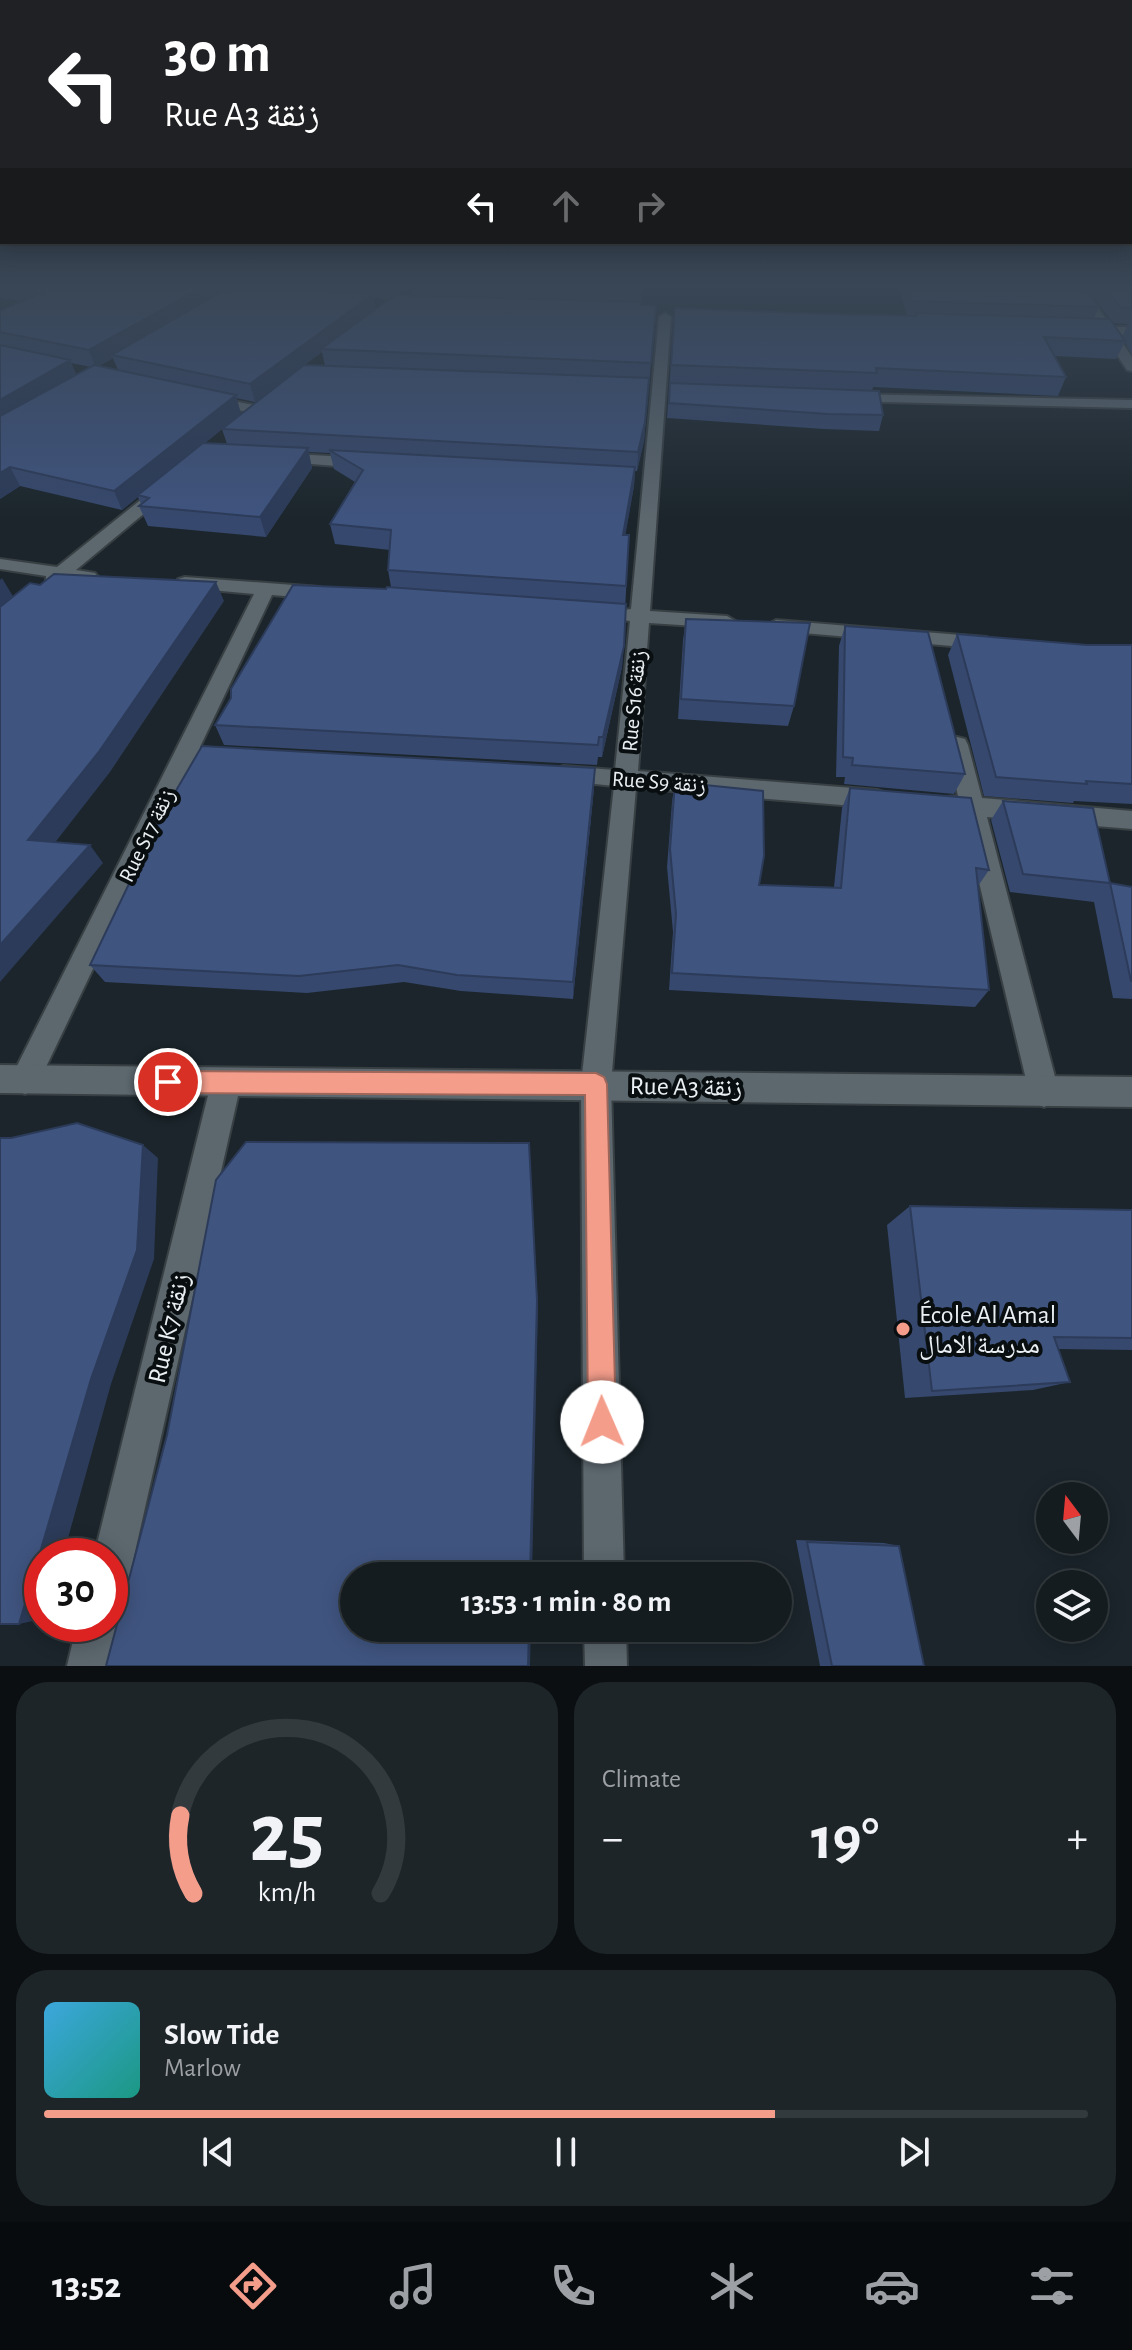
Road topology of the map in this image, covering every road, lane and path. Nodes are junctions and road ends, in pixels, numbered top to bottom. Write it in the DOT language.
graph roads {
  1 [pos="662,365"];
  2 [pos="187,396"];
  3 [pos="832,398"];
  4 [pos="1132,404"];
  5 [pos="238,428"];
  6 [pos="255,457"];
  7 [pos="382,464"];
  8 [pos="182,474"];
  9 [pos="0,564"];
  10 [pos="58,574"];
  11 [pos="102,578"];
  12 [pos="162,582"];
  13 [pos="266,589"];
  14 [pos="35,594"];
  15 [pos="344,594"];
  16 [pos="608,614"];
  17 [pos="639,616"];
  18 [pos="930,639"];
  19 [pos="1007,645"];
  20 [pos="937,670"];
  21 [pos="949,715"];
  22 [pos="186,754"];
  23 [pos="249,757"];
  24 [pos="548,774"];
  25 [pos="626,778"];
  26 [pos="894,800"];
  27 [pos="925,802"];
  28 [pos="972,806"];
  29 [pos="1132,820"];
  30 [pos="12,1080"];
  31 [pos="226,1083"];
  32 [pos="596,1084"];
  33 [pos="1044,1092"];
  34 [pos="1132,1092"];
  35 [pos="119,1538"];
  36 [pos="604,1562"];
  37 [pos="94,1642"];
  38 [pos="605,1642"];
  39 [pos="88,1666"];
  40 [pos="606,1666"];
  1 -- 17 [label="street, Rue S16 زنقة"];
  2 -- 5 [label="street"];
  3 -- 4 [label="street"];
  6 -- 7 [label="street"];
  8 -- 10 [label="street"];
  9 -- 10 [label="street"];
  10 -- 11 [label="street"];
  10 -- 14 [label="street"];
  12 -- 13 [label="street"];
  13 -- 15 [label="street"];
  13 -- 22 [label="street, Rue S17 زنقة"];
  16 -- 17 [label="street"];
  17 -- 18 [label="street"];
  17 -- 25 [label="street, Rue S16 زنقة"];
  18 -- 19 [label="street"];
  18 -- 20 [label="street"];
  21 -- 28 [label="street"];
  22 -- 23 [label="street"];
  22 -- 30 [label="street, Rue S17 زنقة"];
  24 -- 25 [label="street, Rue S9 زنقة"];
  25 -- 26 [label="street, Rue S9 زنقة"];
  25 -- 32 [label="street, Rue S16 زنقة"];
  27 -- 28 [label="street"];
  28 -- 29 [label="street"];
  28 -- 33 [label="street"];
  30 -- 31 [label="street, Rue A3 زنقة"];
  31 -- 32 [label="street, Rue A3 زنقة"];
  31 -- 35 [label="street, Rue K7 زنقة"];
  32 -- 33 [label="street, Rue A3 زنقة"];
  32 -- 36 [label="street, Rue S16 زنقة"];
  33 -- 34 [label="street, Rue A3 زنقة"];
  37 -- 39 [label="street"];
  38 -- 40 [label="street"];
}
